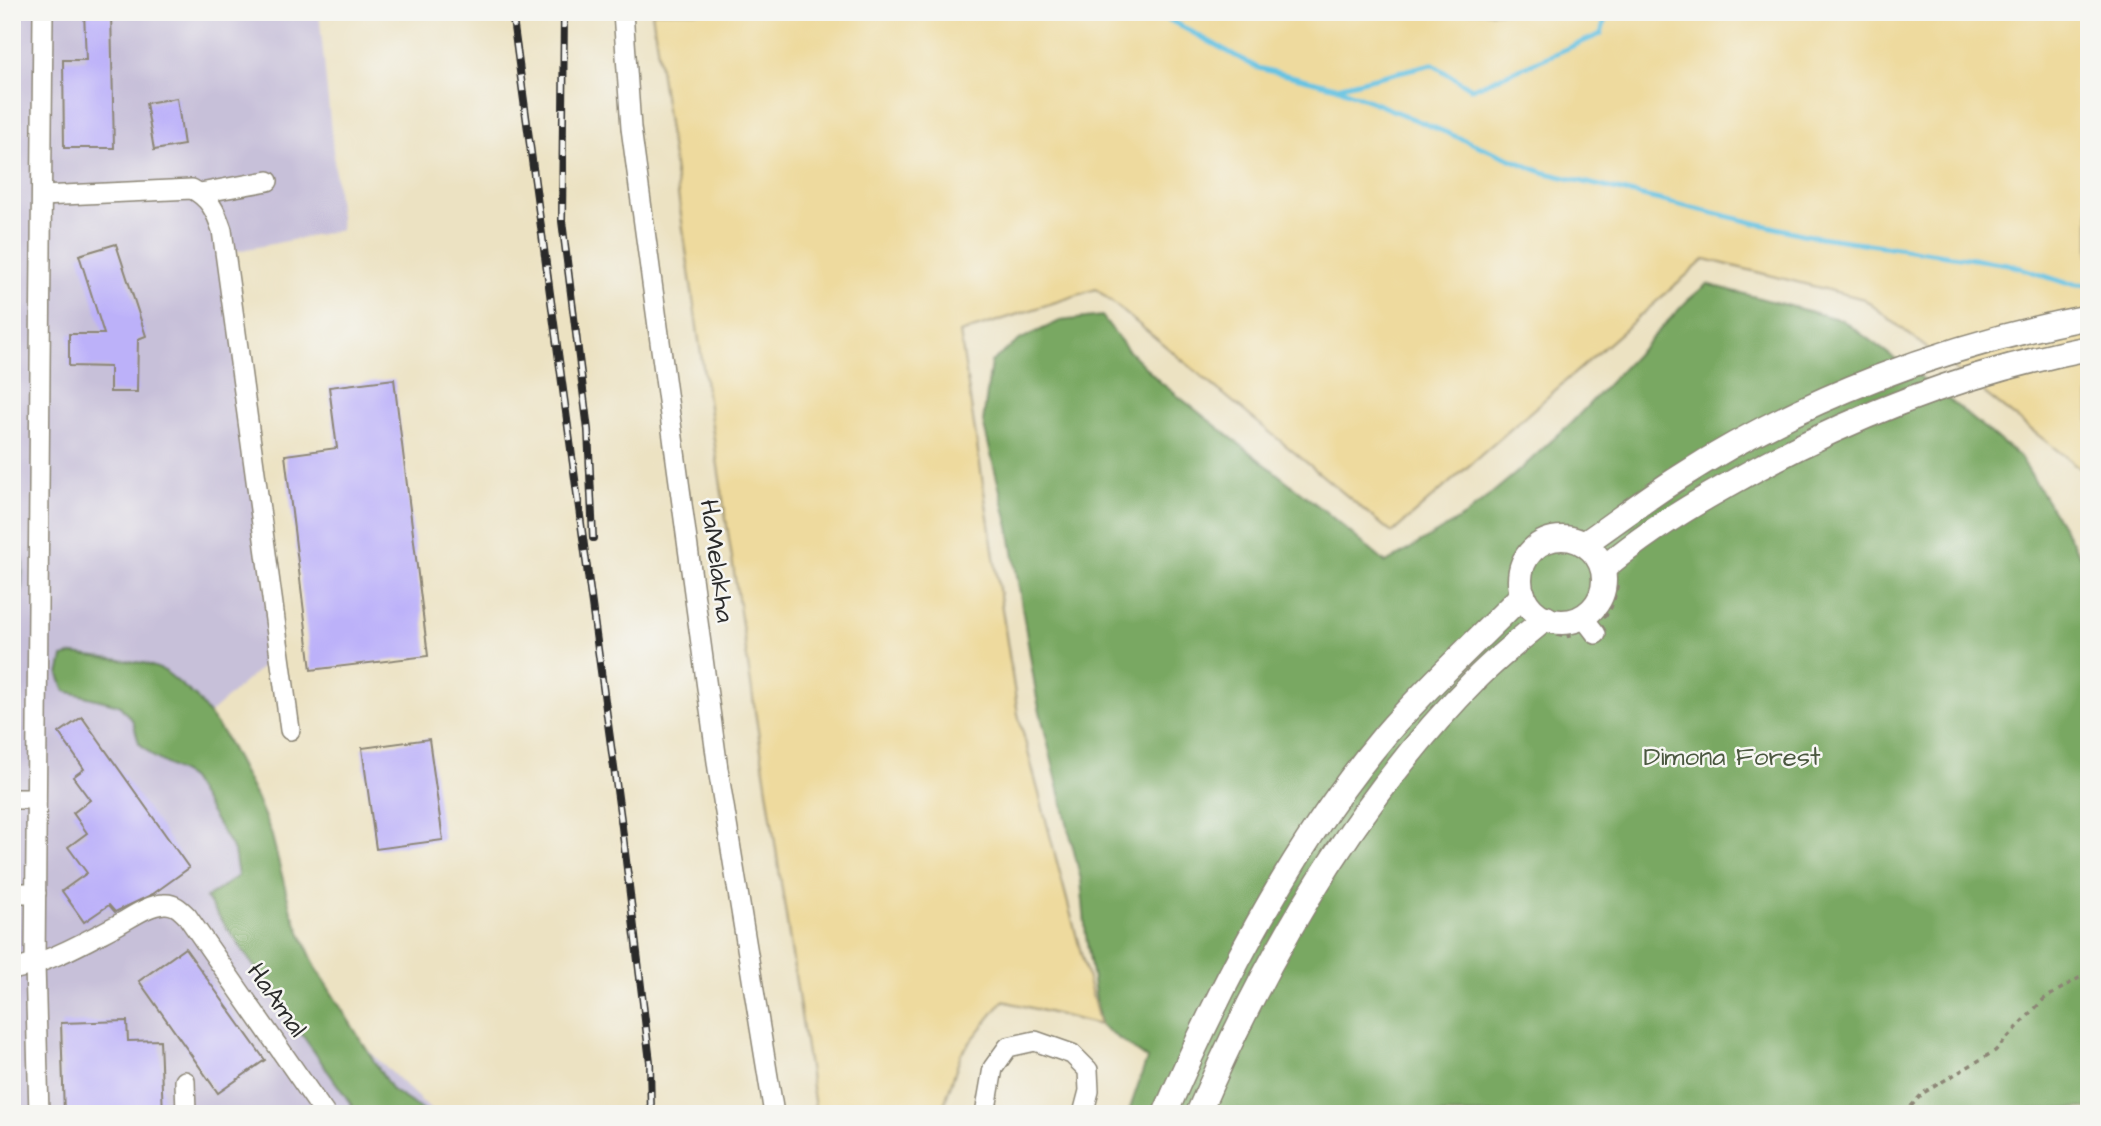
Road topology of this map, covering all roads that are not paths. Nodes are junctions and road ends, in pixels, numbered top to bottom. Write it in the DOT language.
graph roads {
  1 [pos="43,12"];
  2 [pos="623,12"];
  3 [pos="268,181"];
  4 [pos="200,193"];
  5 [pos="42,196"];
  6 [pos="2089,317"];
  7 [pos="2089,348"];
  8 [pos="1584,544"];
  9 [pos="1611,575"];
  10 [pos="1523,594"];
  11 [pos="1546,625"];
  12 [pos="290,730"];
  13 [pos="12,799"];
  14 [pos="36,799"];
  15 [pos="36,892"];
  16 [pos="12,893"];
  17 [pos="34,964"];
  18 [pos="12,970"];
  19 [pos="185,1080"];
  20 [pos="39,1114"];
  21 [pos="186,1114"];
  22 [pos="325,1114"];
  23 [pos="774,1114"];
  24 [pos="985,1114"];
  25 [pos="1083,1114"];
  26 [pos="1165,1114"];
  27 [pos="1198,1114"];
  1 -- 5 [label="street"];
  2 -- 23 [label="street, HaMelakha"];
  3 -- 4 [label="street"];
  4 -- 5 [label="street"];
  4 -- 12 [label="street"];
  5 -- 14 [label="street"];
  6 -- 8 [label="main road"];
  7 -- 9 [label="main road"];
  8 -- 9 [label="main road"];
  8 -- 10 [label="main road"];
  9 -- 11 [label="main road"];
  10 -- 11 [label="main road"];
  10 -- 26 [label="main road"];
  11 -- 27 [label="main road"];
  13 -- 14 [label="street"];
  14 -- 15 [label="street"];
  15 -- 16 [label="street"];
  15 -- 17 [label="street"];
  17 -- 18 [label="street"];
  17 -- 20 [label="street"];
  17 -- 22 [label="street, HaAmal"];
  19 -- 21 [label="street"];
  24 -- 25 [label="street"];
}
